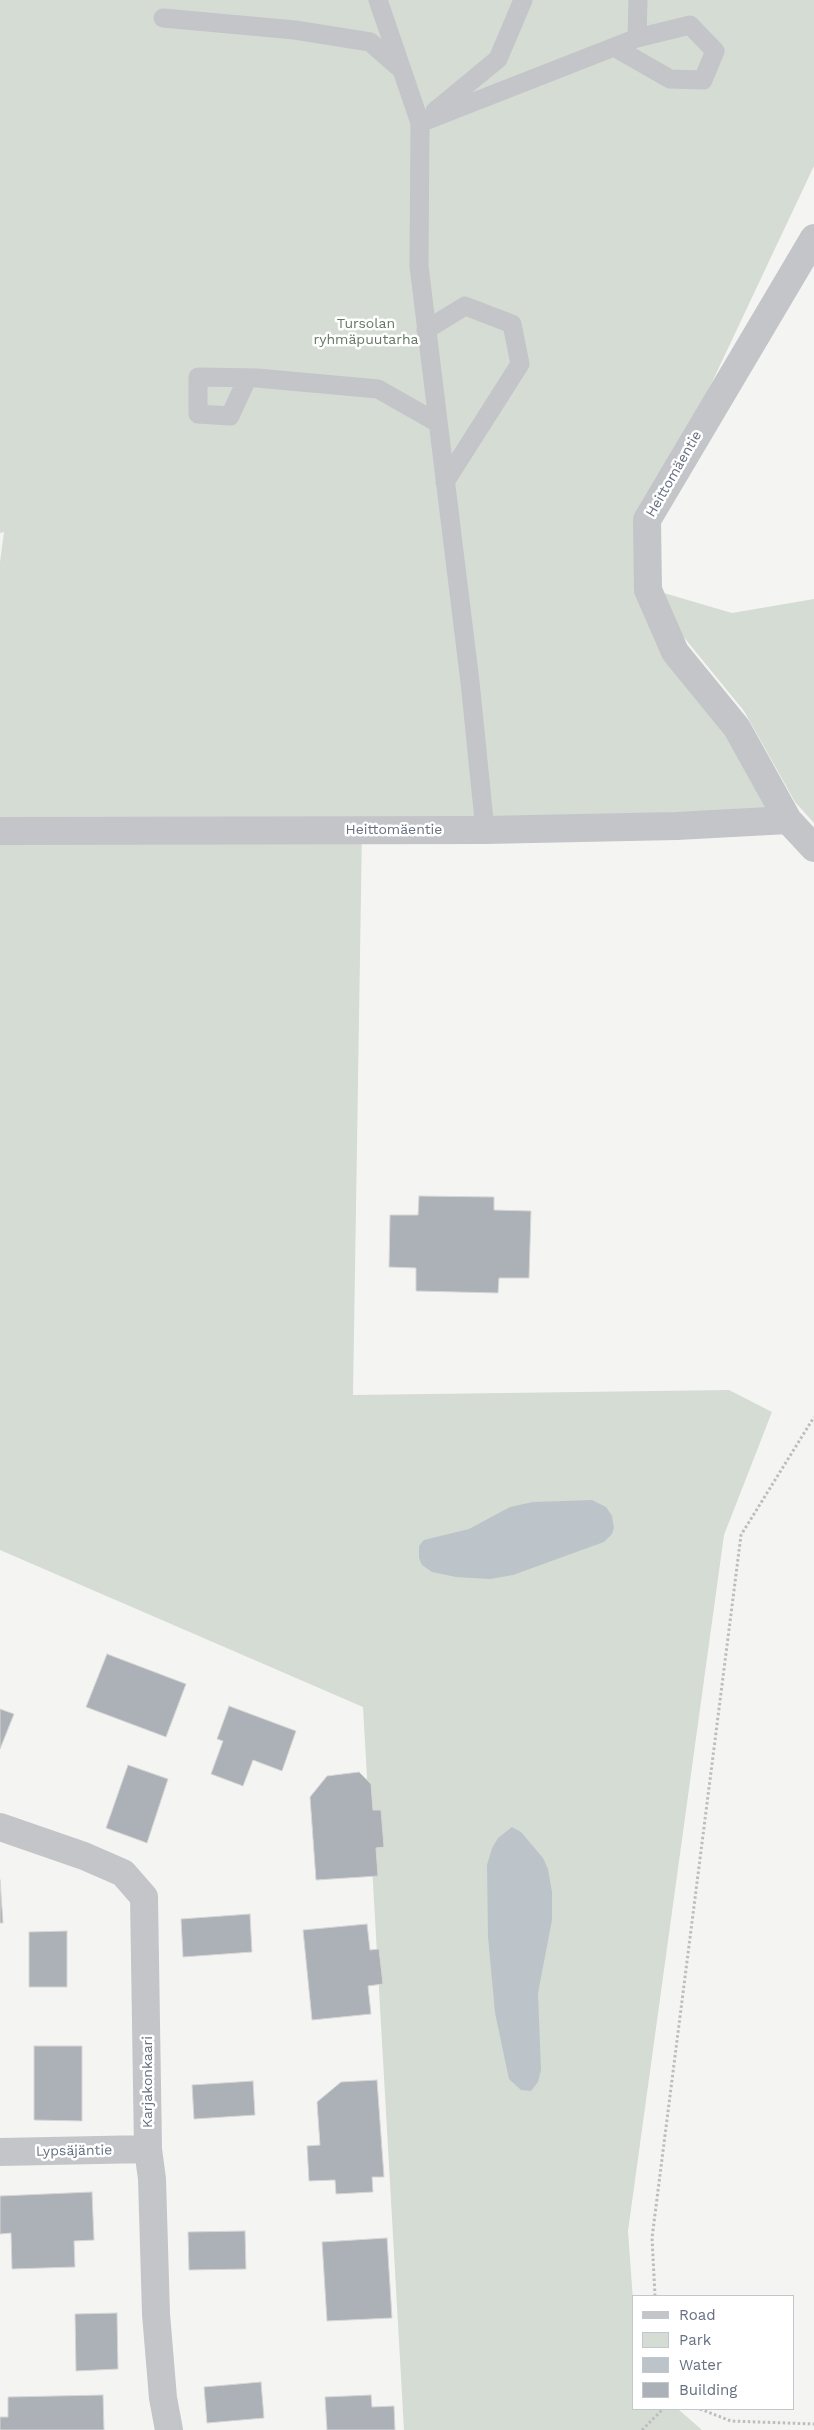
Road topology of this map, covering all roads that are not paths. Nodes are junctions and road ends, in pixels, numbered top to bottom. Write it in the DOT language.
graph roads {
  1 [pos="378,0"];
  2 [pos="523,0"];
  3 [pos="638,0"];
  4 [pos="164,18"];
  5 [pos="637,38"];
  6 [pos="614,47"];
  7 [pos="402,70"];
  8 [pos="420,123"];
  9 [pos="814,238"];
  10 [pos="426,330"];
  11 [pos="247,378"];
  12 [pos="438,423"];
  13 [pos="445,482"];
  14 [pos="788,820"];
  15 [pos="0,830"];
  16 [pos="485,830"];
  17 [pos="814,848"];
  18 [pos="0,1827"];
  19 [pos="148,2149"];
  20 [pos="0,2152"];
  21 [pos="169,2430"];
  1 -- 7 [label="lane"];
  2 -- 8 [label="lane"];
  3 -- 5 [label="lane"];
  4 -- 7 [label="lane"];
  5 -- 6 [label="lane"];
  5 -- 6 [label="lane"];
  6 -- 8 [label="lane"];
  7 -- 8 [label="lane"];
  8 -- 10 [label="lane"];
  9 -- 14 [label="street, Heittomäentie"];
  10 -- 12 [label="lane"];
  10 -- 13 [label="lane"];
  11 -- 12 [label="lane"];
  12 -- 13 [label="lane"];
  13 -- 16 [label="lane"];
  14 -- 16 [label="street, Heittomäentie"];
  14 -- 17 [label="street, Heittomäentie"];
  15 -- 16 [label="street, Heittomäentie"];
  18 -- 19 [label="street, Karjakonkaari"];
  19 -- 20 [label="street, Lypsäjäntie"];
  19 -- 21 [label="street, Karjakonkaari"];
}
